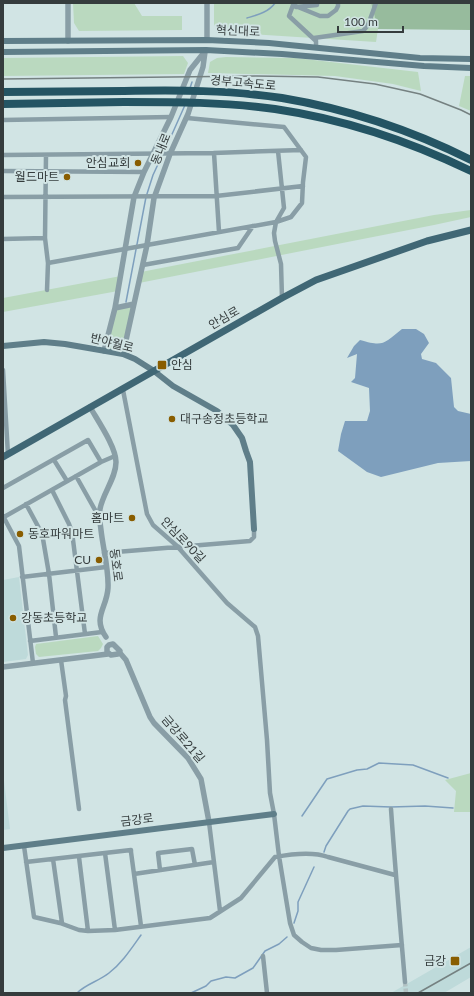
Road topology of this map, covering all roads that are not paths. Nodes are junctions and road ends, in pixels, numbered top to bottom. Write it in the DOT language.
graph roads {
  1 [pos="68,3"];
  2 [pos="207,3"];
  3 [pos="316,3"];
  4 [pos="338,3"];
  5 [pos="376,3"];
  6 [pos="295,5"];
  7 [pos="314,38"];
  8 [pos="207,40"];
  9 [pos="3,41"];
  10 [pos="68,41"];
  11 [pos="316,47"];
  12 [pos="206,50"];
  13 [pos="3,52"];
  14 [pos="471,59"];
  15 [pos="471,68"];
  16 [pos="3,92"];
  17 [pos="3,104"];
  18 [pos="171,117"];
  19 [pos="187,118"];
  20 [pos="3,120"];
  21 [pos="300,150"];
  22 [pos="278,151"];
  23 [pos="152,153"];
  24 [pos="214,153"];
  25 [pos="170,154"];
  26 [pos="3,155"];
  27 [pos="46,155"];
  28 [pos="471,160"];
  29 [pos="3,171"];
  30 [pos="46,171"];
  31 [pos="471,171"];
  32 [pos="144,172"];
  33 [pos="303,186"];
  34 [pos="282,188"];
  35 [pos="216,196"];
  36 [pos="3,197"];
  37 [pos="46,197"];
  38 [pos="134,197"];
  39 [pos="154,197"];
  40 [pos="276,222"];
  41 [pos="253,226"];
  42 [pos="471,230"];
  43 [pos="219,232"];
  44 [pos="44,238"];
  45 [pos="3,239"];
  46 [pos="147,244"];
  47 [pos="125,249"];
  48 [pos="48,263"];
  49 [pos="143,265"];
  50 [pos="47,290"];
  51 [pos="282,298"];
  52 [pos="134,304"];
  53 [pos="115,308"];
  54 [pos="3,346"];
  55 [pos="104,351"];
  56 [pos="123,354"];
  57 [pos="3,370"];
  58 [pos="154,371"];
  59 [pos="123,390"];
  60 [pos="90,407"];
  61 [pos="5,456"];
  62 [pos="115,456"];
  63 [pos="54,460"];
  64 [pos="101,462"];
  65 [pos="76,476"];
  66 [pos="67,481"];
  67 [pos="3,488"];
  68 [pos="52,490"];
  69 [pos="26,504"];
  70 [pos="3,516"];
  71 [pos="99,517"];
  72 [pos="254,529"];
  73 [pos="177,546"];
  74 [pos="104,553"];
  75 [pos="106,567"];
  76 [pos="77,570"];
  77 [pos="49,574"];
  78 [pos="22,577"];
  79 [pos="102,632"];
  80 [pos="85,634"];
  81 [pos="56,637"];
  82 [pos="30,641"];
  83 [pos="110,645"];
  84 [pos="120,653"];
  85 [pos="108,654"];
  86 [pos="61,660"];
  87 [pos="33,663"];
  88 [pos="3,667"];
  89 [pos="79,809"];
  90 [pos="391,809"];
  91 [pos="274,814"];
  92 [pos="209,822"];
  93 [pos="24,846"];
  94 [pos="3,848"];
  95 [pos="105,853"];
  96 [pos="279,856"];
  97 [pos="79,857"];
  98 [pos="53,859"];
  99 [pos="26,862"];
  100 [pos="214,862"];
  101 [pos="195,865"];
  102 [pos="160,870"];
  103 [pos="134,874"];
  104 [pos="395,875"];
  105 [pos="220,911"];
  106 [pos="62,923"];
  107 [pos="141,926"];
  108 [pos="115,930"];
  109 [pos="88,931"];
  110 [pos="402,945"];
  111 [pos="263,956"];
  112 [pos="405,982"];
  113 [pos="267,993"];
  1 -- 10 [label="street"];
  2 -- 8 [label="street, 동내로"];
  3 -- 6 [label="street"];
  4 -- 6 [label="street"];
  5 -- 7 [label="street"];
  6 -- 7 [label="street"];
  7 -- 11 [label="street"];
  8 -- 10 [label="main road, 혁신대로"];
  8 -- 11 [label="main road, 혁신대로"];
  8 -- 12 [label="main road, 동내로"];
  9 -- 10 [label="main road, 혁신대로"];
  11 -- 14 [label="main road, 혁신대로"];
  12 -- 13 [label="main road"];
  12 -- 15 [label="main road"];
  12 -- 18 [label="street"];
  12 -- 19 [label="street, 동내로"];
  16 -- 28 [label="highway, 경부고속도로"];
  17 -- 31 [label="highway, 경부고속도로"];
  18 -- 20 [label="street"];
  18 -- 23 [label="street"];
  19 -- 21 [label="street"];
  19 -- 25 [label="street, 동내로"];
  21 -- 22 [label="street"];
  21 -- 33 [label="street"];
  22 -- 24 [label="street"];
  22 -- 34 [label="street"];
  23 -- 25 [label="street"];
  23 -- 27 [label="street"];
  23 -- 32 [label="street"];
  24 -- 25 [label="street"];
  24 -- 35 [label="street"];
  25 -- 39 [label="street, 동내로"];
  26 -- 27 [label="street"];
  27 -- 30 [label="street"];
  29 -- 30 [label="street"];
  30 -- 32 [label="street"];
  30 -- 37 [label="street"];
  32 -- 38 [label="street"];
  33 -- 34 [label="street"];
  33 -- 40 [label="street"];
  34 -- 35 [label="street"];
  34 -- 40 [label="street"];
  35 -- 39 [label="street"];
  35 -- 43 [label="street"];
  36 -- 37 [label="street"];
  37 -- 38 [label="street"];
  37 -- 44 [label="street"];
  38 -- 39 [label="street"];
  38 -- 47 [label="street"];
  39 -- 46 [label="street, 동내로"];
  40 -- 41 [label="street"];
  40 -- 51 [label="street"];
  41 -- 43 [label="street"];
  41 -- 49 [label="street"];
  42 -- 51 [label="main road, 안심로"];
  43 -- 46 [label="street"];
  44 -- 45 [label="street"];
  44 -- 48 [label="street"];
  46 -- 47 [label="street"];
  46 -- 49 [label="street, 동내로"];
  47 -- 48 [label="street"];
  47 -- 53 [label="street"];
  48 -- 50 [label="street"];
  49 -- 52 [label="street, 동내로"];
  51 -- 58 [label="main road, 안심로"];
  52 -- 53 [label="street"];
  52 -- 56 [label="street, 동내로"];
  53 -- 55 [label="street"];
  54 -- 55 [label="main road, 반야월로"];
  55 -- 56 [label="main road, 반야월로"];
  56 -- 58 [label="main road, 반야월로"];
  57 -- 61 [label="street"];
  58 -- 59 [label="main road, 안심로"];
  58 -- 72 [label="main road, 반야월로"];
  59 -- 60 [label="main road, 안심로"];
  59 -- 73 [label="street, 안심로90길"];
  60 -- 61 [label="main road, 안심로"];
  60 -- 62 [label="street, 동호로"];
  62 -- 64 [label="street"];
  62 -- 71 [label="street, 동호로"];
  63 -- 64 [label="street"];
  63 -- 66 [label="street"];
  63 -- 67 [label="street"];
  64 -- 65 [label="street"];
  65 -- 66 [label="street"];
  65 -- 71 [label="street, 동호로"];
  66 -- 68 [label="street"];
  68 -- 69 [label="street"];
  68 -- 76 [label="street"];
  69 -- 70 [label="street"];
  69 -- 77 [label="street"];
  70 -- 78 [label="street"];
  71 -- 74 [label="street, 동호로"];
  72 -- 73 [label="street"];
  73 -- 74 [label="street"];
  73 -- 91 [label="street, 안심로90길"];
  74 -- 75 [label="street, 동호로"];
  75 -- 76 [label="street"];
  75 -- 79 [label="street, 동호로"];
  76 -- 77 [label="street"];
  76 -- 80 [label="street"];
  77 -- 78 [label="street"];
  77 -- 81 [label="street"];
  78 -- 82 [label="street"];
  79 -- 80 [label="street"];
  79 -- 83 [label="street, 금강로21길"];
  80 -- 81 [label="street"];
  81 -- 82 [label="street"];
  82 -- 87 [label="street"];
  83 -- 84 [label="street, 금강로21길"];
  83 -- 85 [label="street"];
  84 -- 85 [label="street"];
  84 -- 92 [label="street, 금강로21길"];
  85 -- 86 [label="street"];
  86 -- 87 [label="street"];
  86 -- 89 [label="street"];
  87 -- 88 [label="street"];
  90 -- 104 [label="street"];
  91 -- 92 [label="main road, 금강로"];
  91 -- 96 [label="street"];
  92 -- 93 [label="main road, 금강로"];
  92 -- 100 [label="street"];
  93 -- 94 [label="main road, 금강로"];
  93 -- 99 [label="street"];
  95 -- 98 [label="street"];
  95 -- 103 [label="street"];
  95 -- 108 [label="street"];
  96 -- 104 [label="street"];
  96 -- 105 [label="street"];
  96 -- 110 [label="street"];
  97 -- 109 [label="street"];
  98 -- 99 [label="street"];
  98 -- 106 [label="street"];
  99 -- 106 [label="street"];
  100 -- 101 [label="street"];
  100 -- 105 [label="street"];
  101 -- 102 [label="street"];
  101 -- 102 [label="street"];
  102 -- 103 [label="street"];
  103 -- 107 [label="street"];
  104 -- 110 [label="street"];
  105 -- 107 [label="street"];
  106 -- 109 [label="street"];
  107 -- 108 [label="street"];
  108 -- 109 [label="street"];
  110 -- 112 [label="street"];
  111 -- 113 [label="street"];
}
